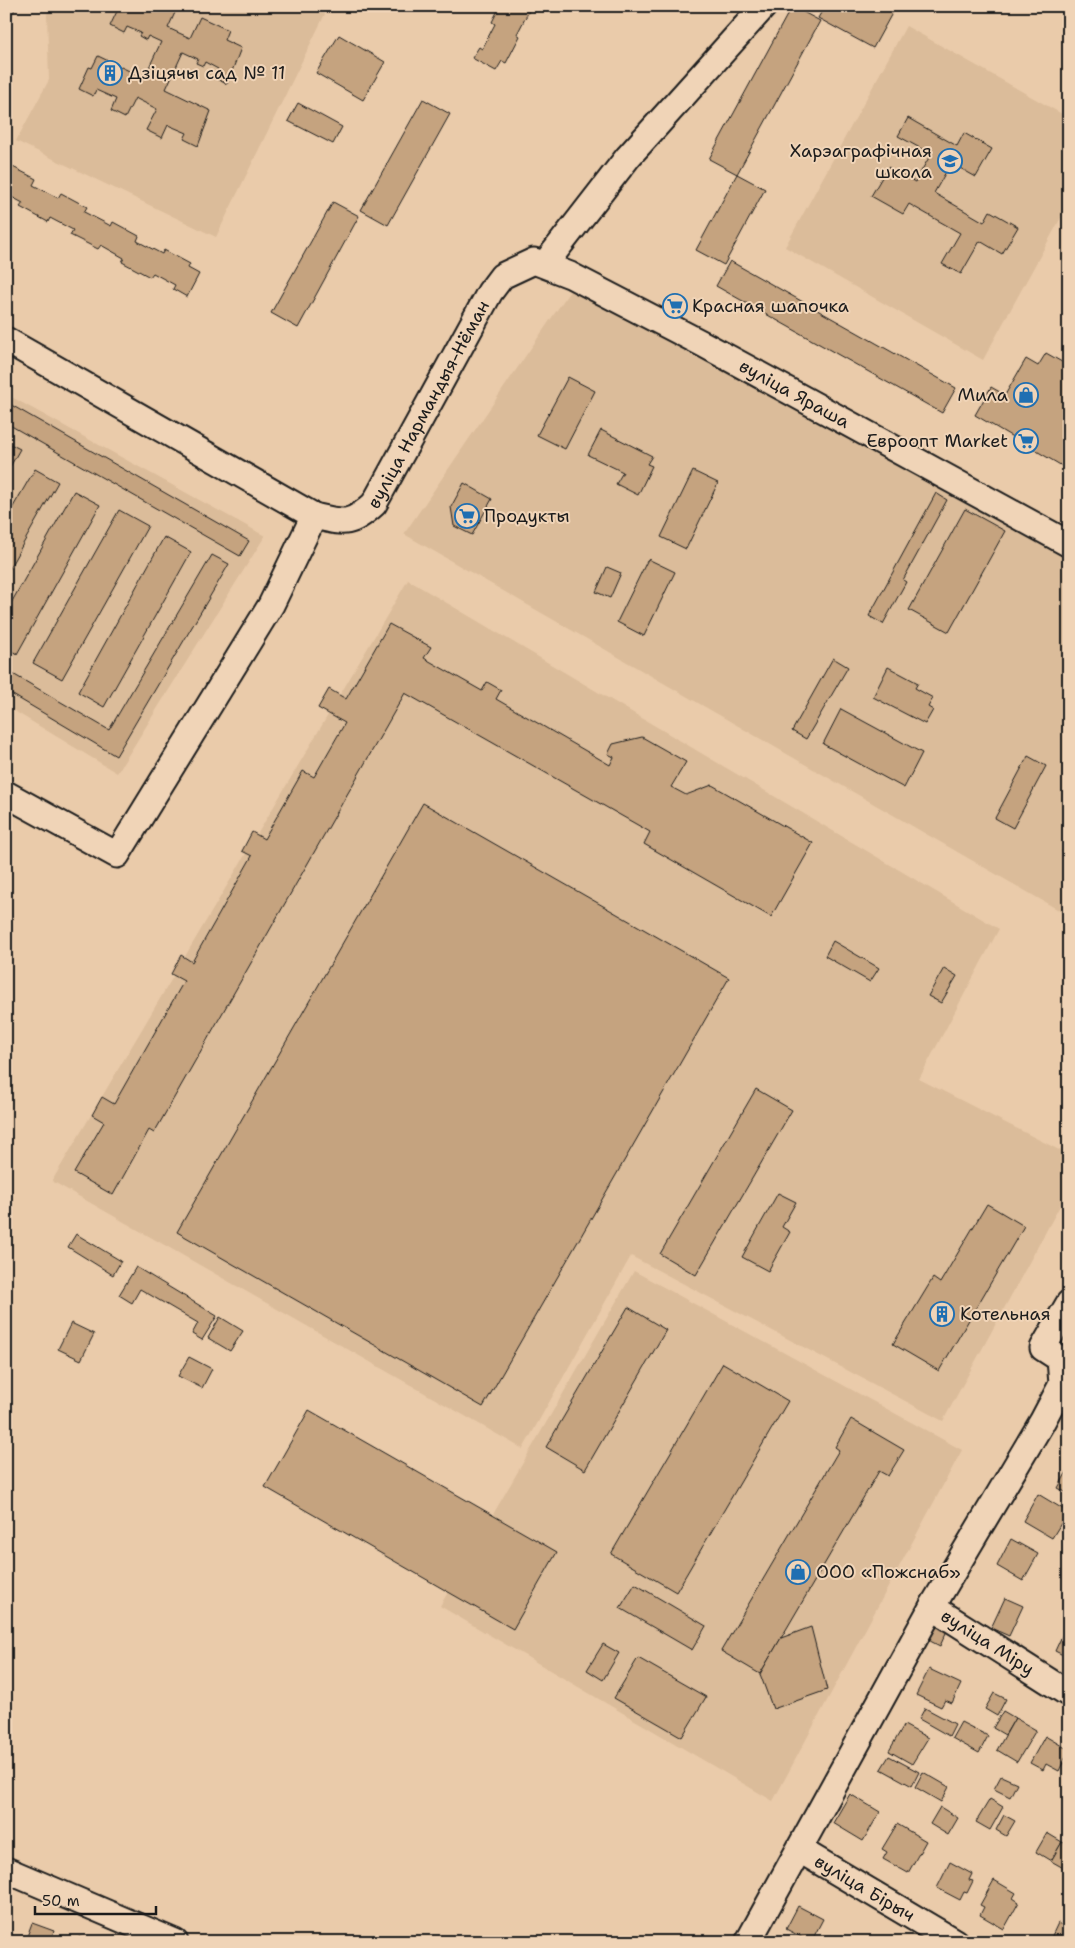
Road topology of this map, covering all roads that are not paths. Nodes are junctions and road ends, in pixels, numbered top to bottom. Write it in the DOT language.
graph roads {
  1 [pos="764,6"];
  2 [pos="544,264"];
  3 [pos="6,340"];
  4 [pos="314,516"];
  5 [pos="1069,544"];
  6 [pos="6,794"];
  7 [pos="1069,1303"];
  8 [pos="1060,1339"];
  9 [pos="932,1607"];
  10 [pos="1069,1694"];
  11 [pos="800,1850"];
  12 [pos="6,1870"];
  13 [pos="175,1942"];
  14 [pos="748,1942"];
  15 [pos="955,1942"];
  1 -- 2 [label="street"];
  2 -- 4 [label="street, вуліца Нармандыя-Нёман"];
  2 -- 5 [label="street, вуліца Яраша"];
  3 -- 4 [label="street, вуліца Нармандыя-Нёман"];
  4 -- 6 [label="street"];
  7 -- 8 [label="street"];
  8 -- 9 [label="street"];
  9 -- 10 [label="street, вуліца Міру"];
  9 -- 11 [label="street"];
  11 -- 14 [label="street"];
  11 -- 15 [label="street, вуліца Бірыч"];
  12 -- 13 [label="street"];
}
